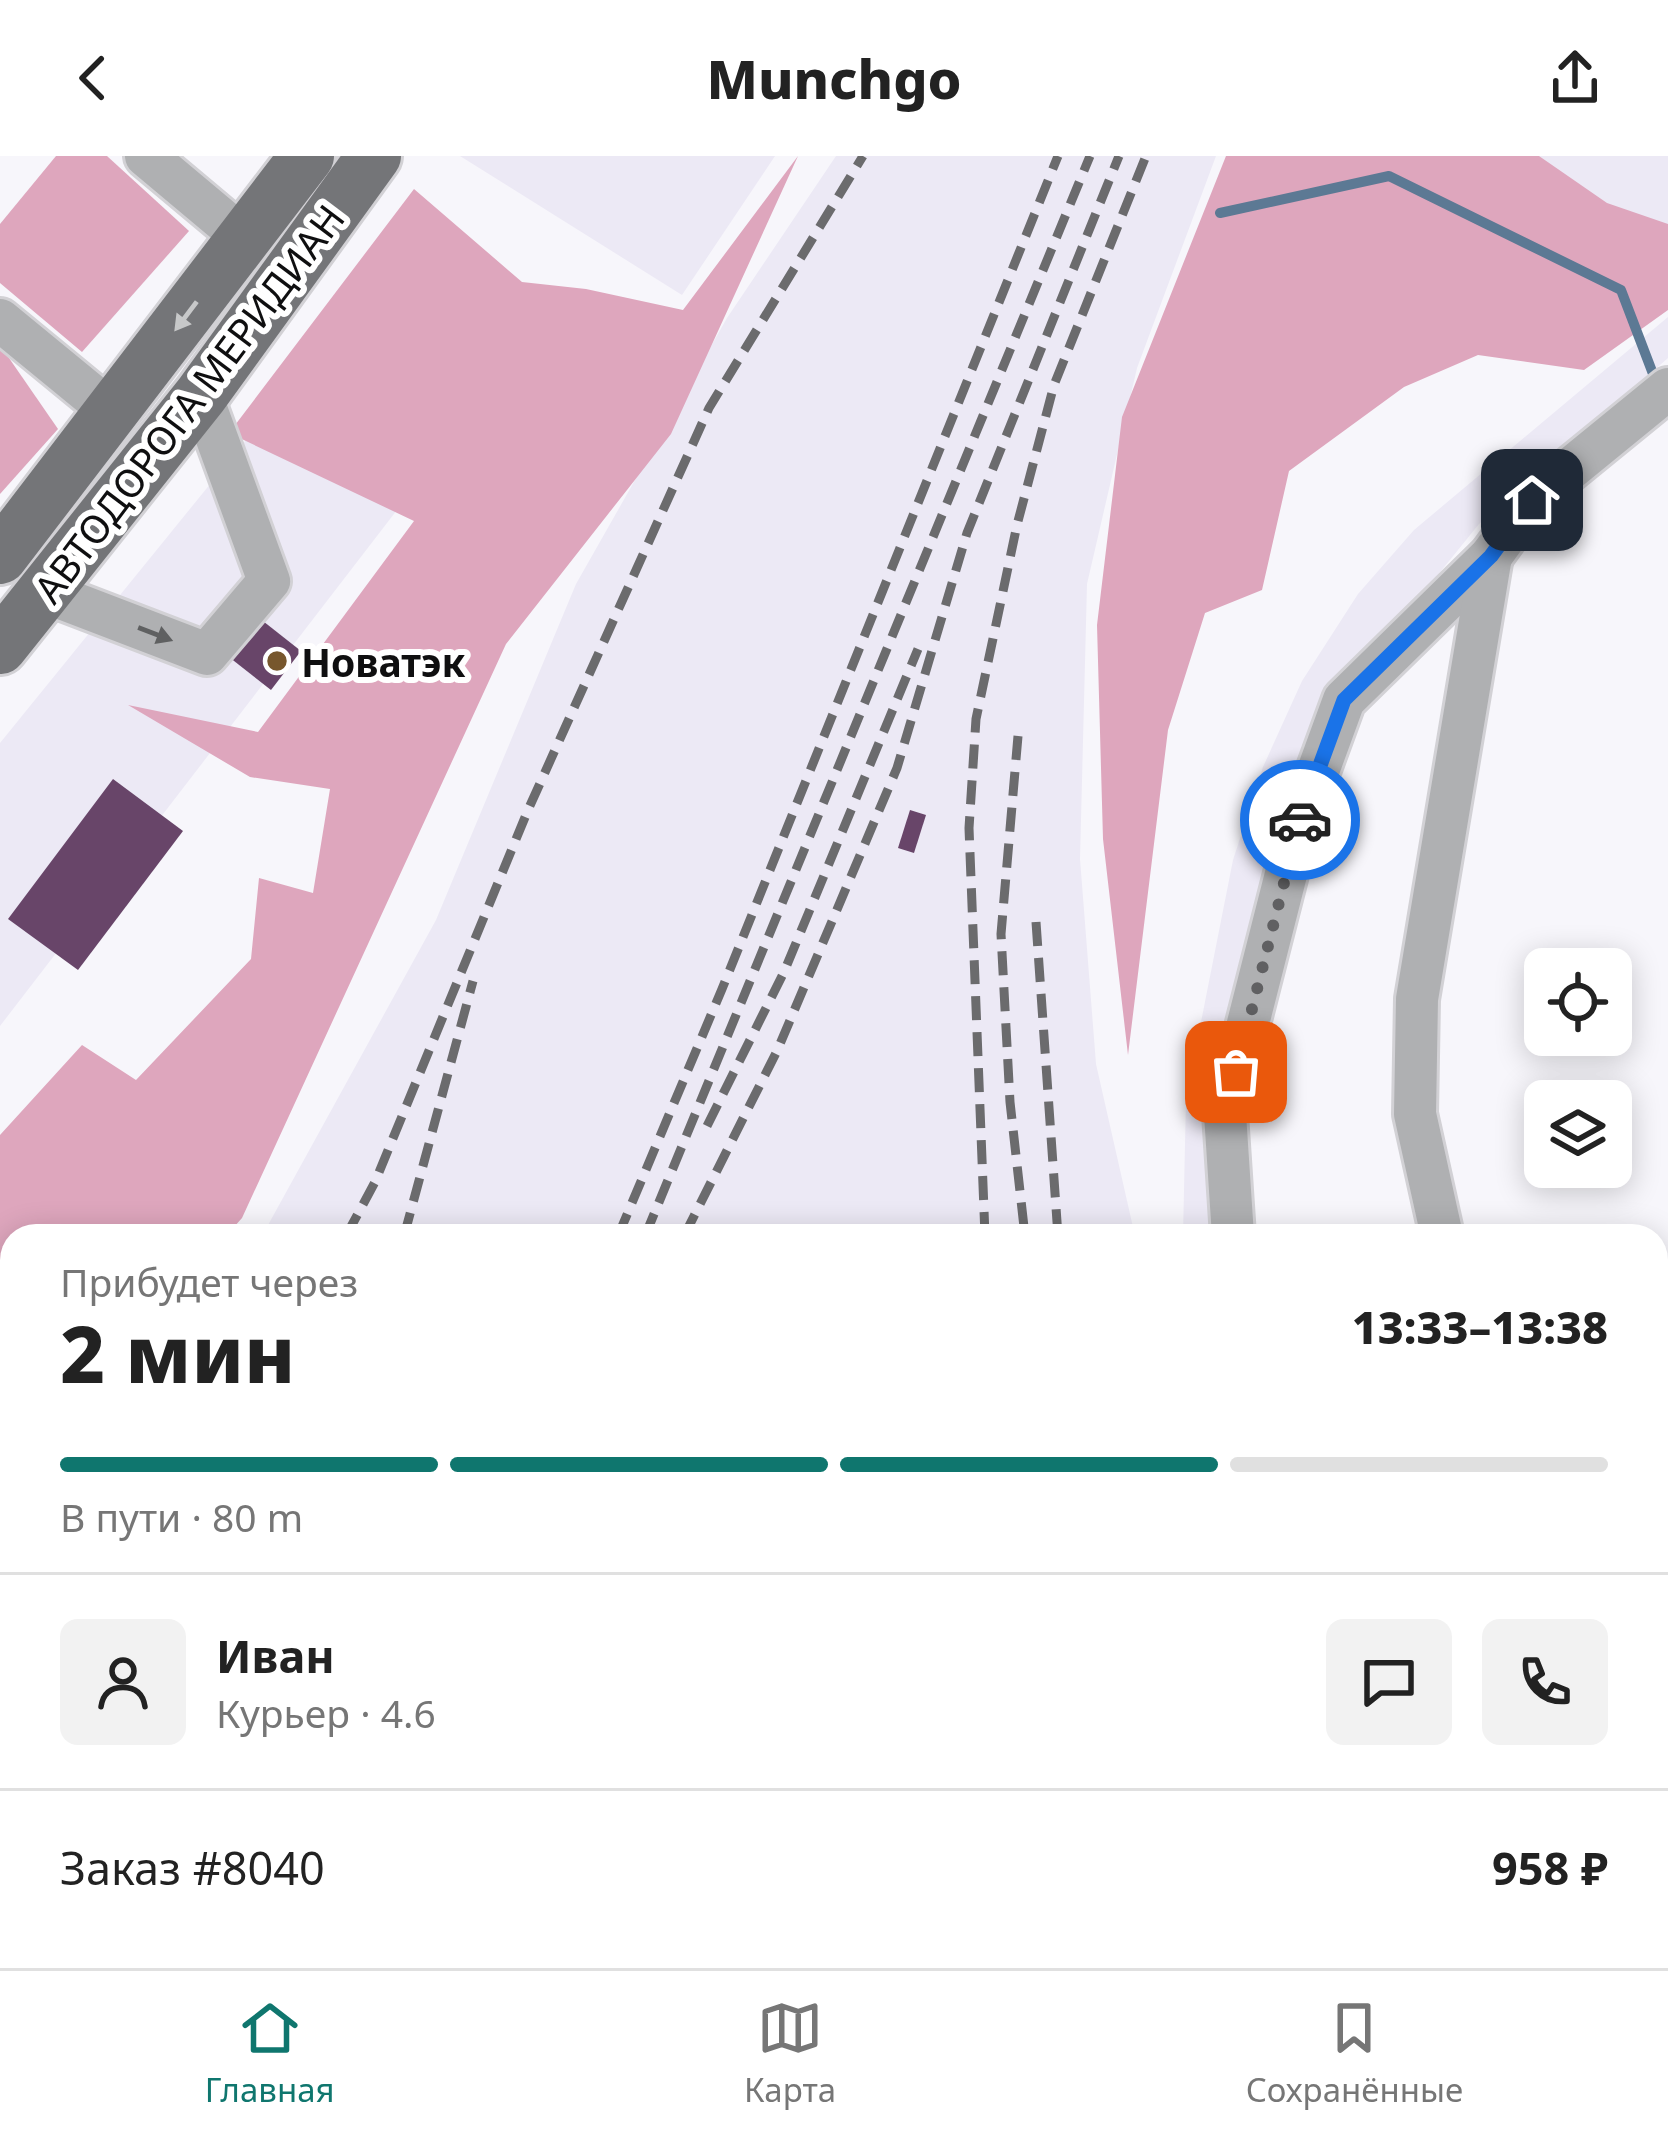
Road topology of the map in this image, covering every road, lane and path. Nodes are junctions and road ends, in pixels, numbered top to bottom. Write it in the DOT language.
graph roads {
  1 [pos="146,156"];
  2 [pos="307,156"];
  3 [pos="374,156"];
  4 [pos="245,238"];
  5 [pos="0,320"];
  6 [pos="1668,389"];
  7 [pos="201,395"];
  8 [pos="112,412"];
  9 [pos="2,548"];
  10 [pos="1491,556"];
  11 [pos="45,592"];
  12 [pos="0,647"];
  13 [pos="1232,1224"];
  14 [pos="1439,1224"];
  1 -- 4 [label="lane"];
  2 -- 4 [label="main road, АВТОДОРОГА МЕРИДИАН"];
  3 -- 7 [label="main road, АВТОДОРОГА МЕРИДИАН"];
  4 -- 8 [label="main road, АВТОДОРОГА МЕРИДИАН, one-way"];
  5 -- 8 [label="lane"];
  6 -- 10 [label="lane"];
  7 -- 11 [label="main road, АВТОДОРОГА МЕРИДИАН"];
  11 -- 7 [label="lane, one-way"];
  8 -- 9 [label="main road, АВТОДОРОГА МЕРИДИАН"];
  10 -- 13 [label="lane"];
  10 -- 14 [label="lane"];
  11 -- 12 [label="main road, АВТОДОРОГА МЕРИДИАН"];
}
